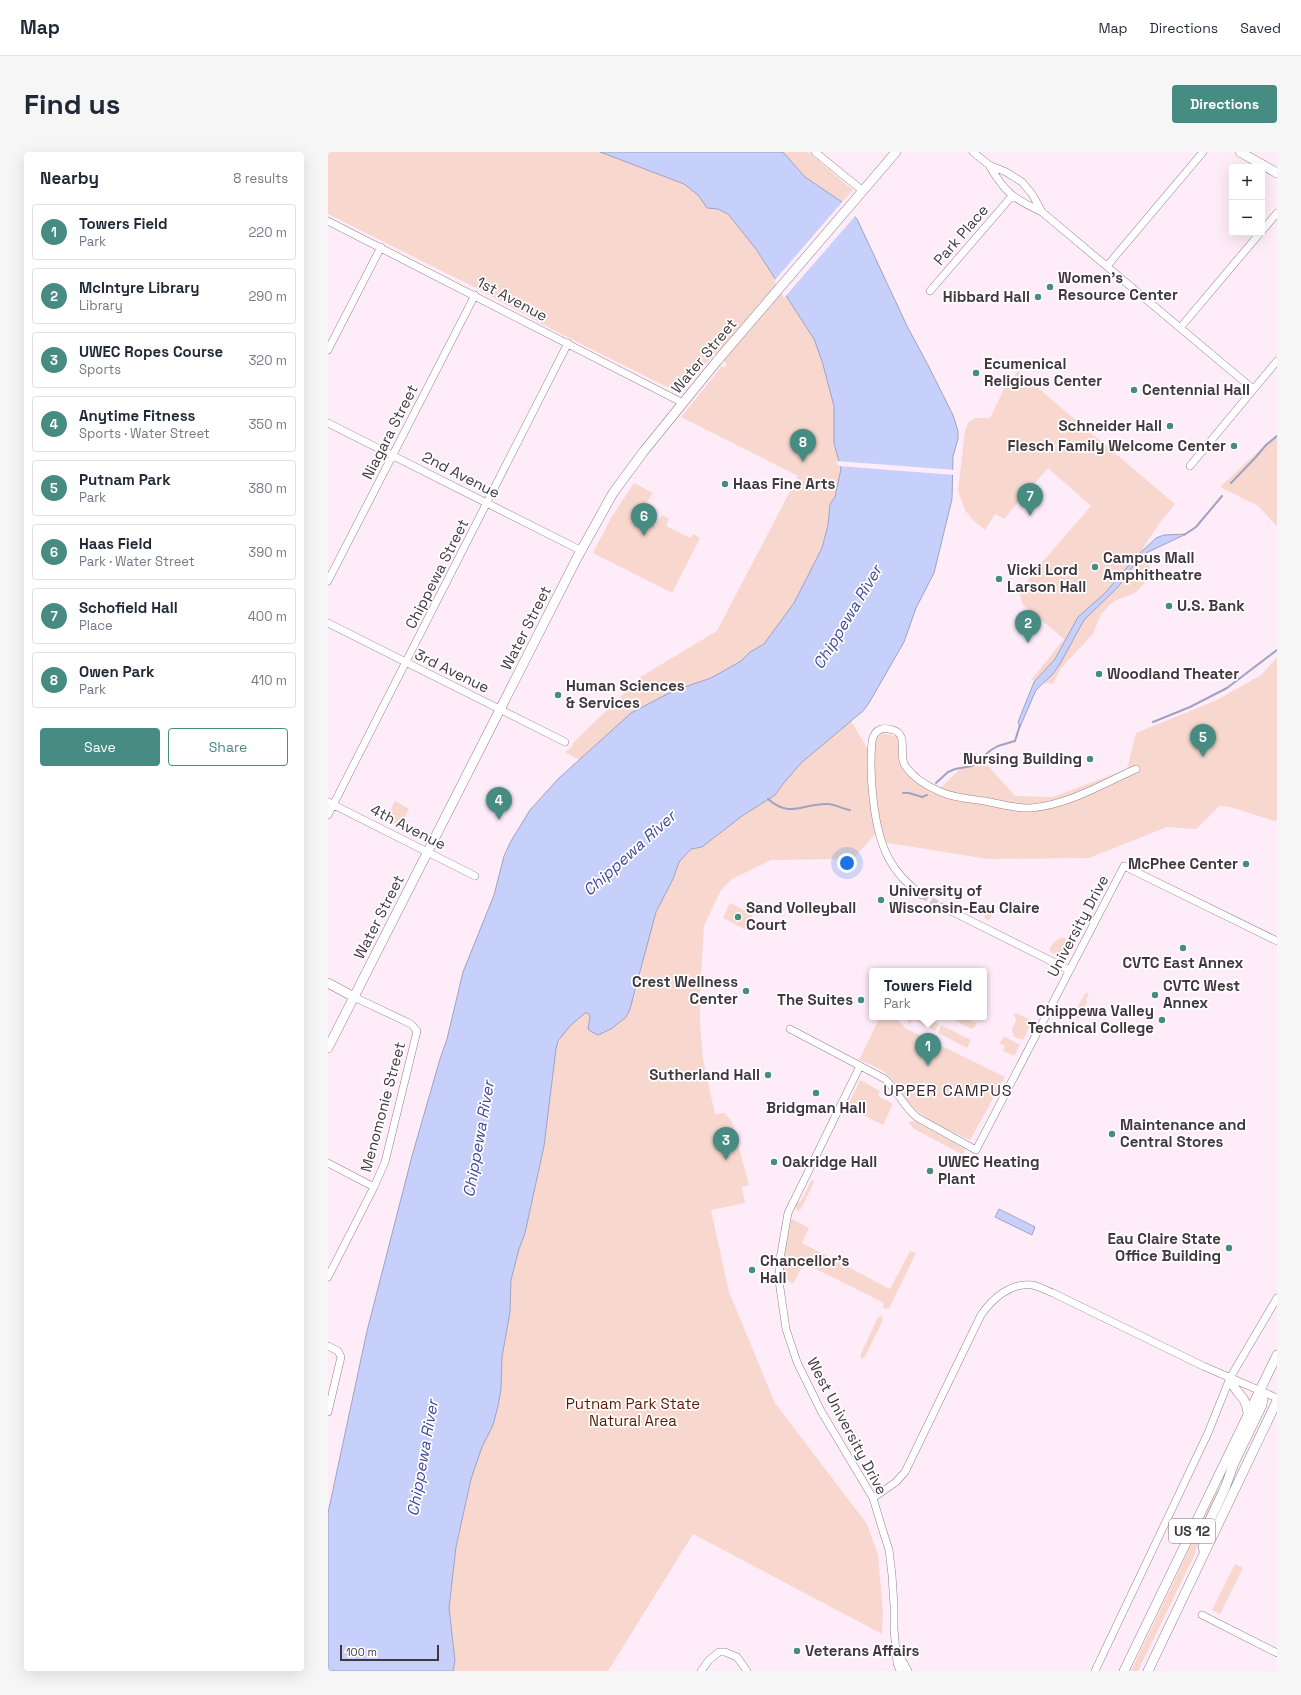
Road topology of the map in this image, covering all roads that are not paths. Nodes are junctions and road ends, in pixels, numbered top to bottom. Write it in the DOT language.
graph roads {
  1 [pos="815,152"];
  2 [pos="896,152"];
  3 [pos="973,152"];
  4 [pos="1203,152"];
  5 [pos="1240,152"];
  6 [pos="989,166"];
  7 [pos="1277,173"];
  8 [pos="861,193"];
  9 [pos="1012,196"];
  10 [pos="1042,212"];
  11 [pos="1277,213"];
  12 [pos="328,221"];
  13 [pos="1265,227"];
  14 [pos="1258,236"];
  15 [pos="381,247"];
  16 [pos="1107,266"];
  17 [pos="930,291"];
  18 [pos="475,295"];
  19 [pos="1180,328"];
  20 [pos="568,343"];
  21 [pos="328,350"];
  22 [pos="1277,361"];
  23 [pos="1253,389"];
  24 [pos="682,402"];
  25 [pos="328,423"];
  26 [pos="392,455"];
  27 [pos="1190,466"];
  28 [pos="488,503"];
  29 [pos="582,551"];
  30 [pos="328,582"];
  31 [pos="328,623"];
  32 [pos="406,663"];
  33 [pos="500,709"];
  34 [pos="566,742"];
  35 [pos="1136,769"];
  36 [pos="331,803"];
  37 [pos="328,815"];
  38 [pos="428,852"];
  39 [pos="475,876"];
  40 [pos="922,895"];
  41 [pos="943,907"];
  42 [pos="1277,941"];
  43 [pos="1069,970"];
  44 [pos="328,983"];
  45 [pos="354,997"];
  46 [pos="790,1029"];
  47 [pos="328,1048"];
  48 [pos="860,1066"];
  49 [pos="328,1164"];
  50 [pos="374,1187"];
  51 [pos="328,1277"];
  52 [pos="1277,1298"];
  53 [pos="328,1346"];
  54 [pos="1277,1355"];
  55 [pos="1230,1378"];
  56 [pos="1259,1390"];
  57 [pos="1277,1398"];
  58 [pos="1277,1401"];
  59 [pos="328,1412"];
  60 [pos="1248,1414"];
  61 [pos="873,1498"];
  62 [pos="1201,1561"];
  63 [pos="1202,1615"];
  64 [pos="897,1651"];
  65 [pos="1277,1653"];
  66 [pos="1125,1670"];
  67 [pos="701,1671"];
  68 [pos="746,1671"];
  69 [pos="900,1671"];
  70 [pos="908,1671"];
  71 [pos="1096,1671"];
  72 [pos="1148,1671"];
  1 -- 8 [label="street"];
  2 -- 8 [label="main road, Water Street"];
  3 -- 6 [label="street"];
  4 -- 16 [label="street"];
  5 -- 7 [label="main road"];
  6 -- 9 [label="street"];
  6 -- 10 [label="street"];
  8 -- 24 [label="main road, Water Street"];
  9 -- 10 [label="street"];
  9 -- 17 [label="street, Park Place"];
  10 -- 16 [label="street"];
  11 -- 13 [label="street"];
  12 -- 15 [label="street, 1st Avenue"];
  14 -- 19 [label="street"];
  15 -- 18 [label="street, 1st Avenue"];
  15 -- 21 [label="street"];
  16 -- 19 [label="street"];
  18 -- 20 [label="street, 1st Avenue"];
  18 -- 26 [label="street, Niagara Street"];
  19 -- 23 [label="street"];
  20 -- 24 [label="street, 1st Avenue"];
  20 -- 28 [label="street, Chippewa Street"];
  22 -- 23 [label="street"];
  23 -- 27 [label="street"];
  24 -- 29 [label="main road, Water Street"];
  25 -- 26 [label="street, 2nd Avenue"];
  26 -- 28 [label="street, 2nd Avenue"];
  26 -- 30 [label="street, Niagara Street"];
  28 -- 29 [label="street, 2nd Avenue"];
  28 -- 32 [label="street, Chippewa Street"];
  29 -- 33 [label="main road, Water Street"];
  31 -- 32 [label="street, 3rd Avenue"];
  32 -- 33 [label="street, 3rd Avenue"];
  32 -- 36 [label="street, Chippewa Street"];
  33 -- 34 [label="street, 3rd Avenue"];
  33 -- 38 [label="main road, Water Street"];
  35 -- 40 [label="street"];
  36 -- 37 [label="street, Chippewa Street"];
  36 -- 38 [label="street, 4th Avenue"];
  38 -- 39 [label="street, 4th Avenue"];
  38 -- 45 [label="main road, Water Street"];
  41 -- 43 [label="street"];
  42 -- 43 [label="street, University Drive"];
  43 -- 48 [label="street, University Drive"];
  44 -- 45 [label="main road"];
  45 -- 47 [label="main road, Water Street"];
  45 -- 50 [label="street, Menomonie Street"];
  46 -- 48 [label="street"];
  48 -- 61 [label="street, West University Drive"];
  49 -- 50 [label="street"];
  50 -- 51 [label="street, Menomonie Street"];
  52 -- 55 [label="street"];
  53 -- 59 [label="street"];
  54 -- 56 [label="main road, US 12"];
  55 -- 56 [label="street"];
  55 -- 60 [label="main road"];
  55 -- 61 [label="street"];
  55 -- 71 [label="street"];
  56 -- 57 [label="street"];
  56 -- 60 [label="main road, US 12"];
  56 -- 62 [label="main road"];
  58 -- 62 [label="main road, US 12"];
  60 -- 66 [label="main road, US 12"];
  61 -- 64 [label="street, West University Drive"];
  62 -- 72 [label="main road, US 12"];
  63 -- 65 [label="street"];
  64 -- 69 [label="street, West University Drive"];
  64 -- 70 [label="street, West University Drive"];
  67 -- 68 [label="street"];
}
